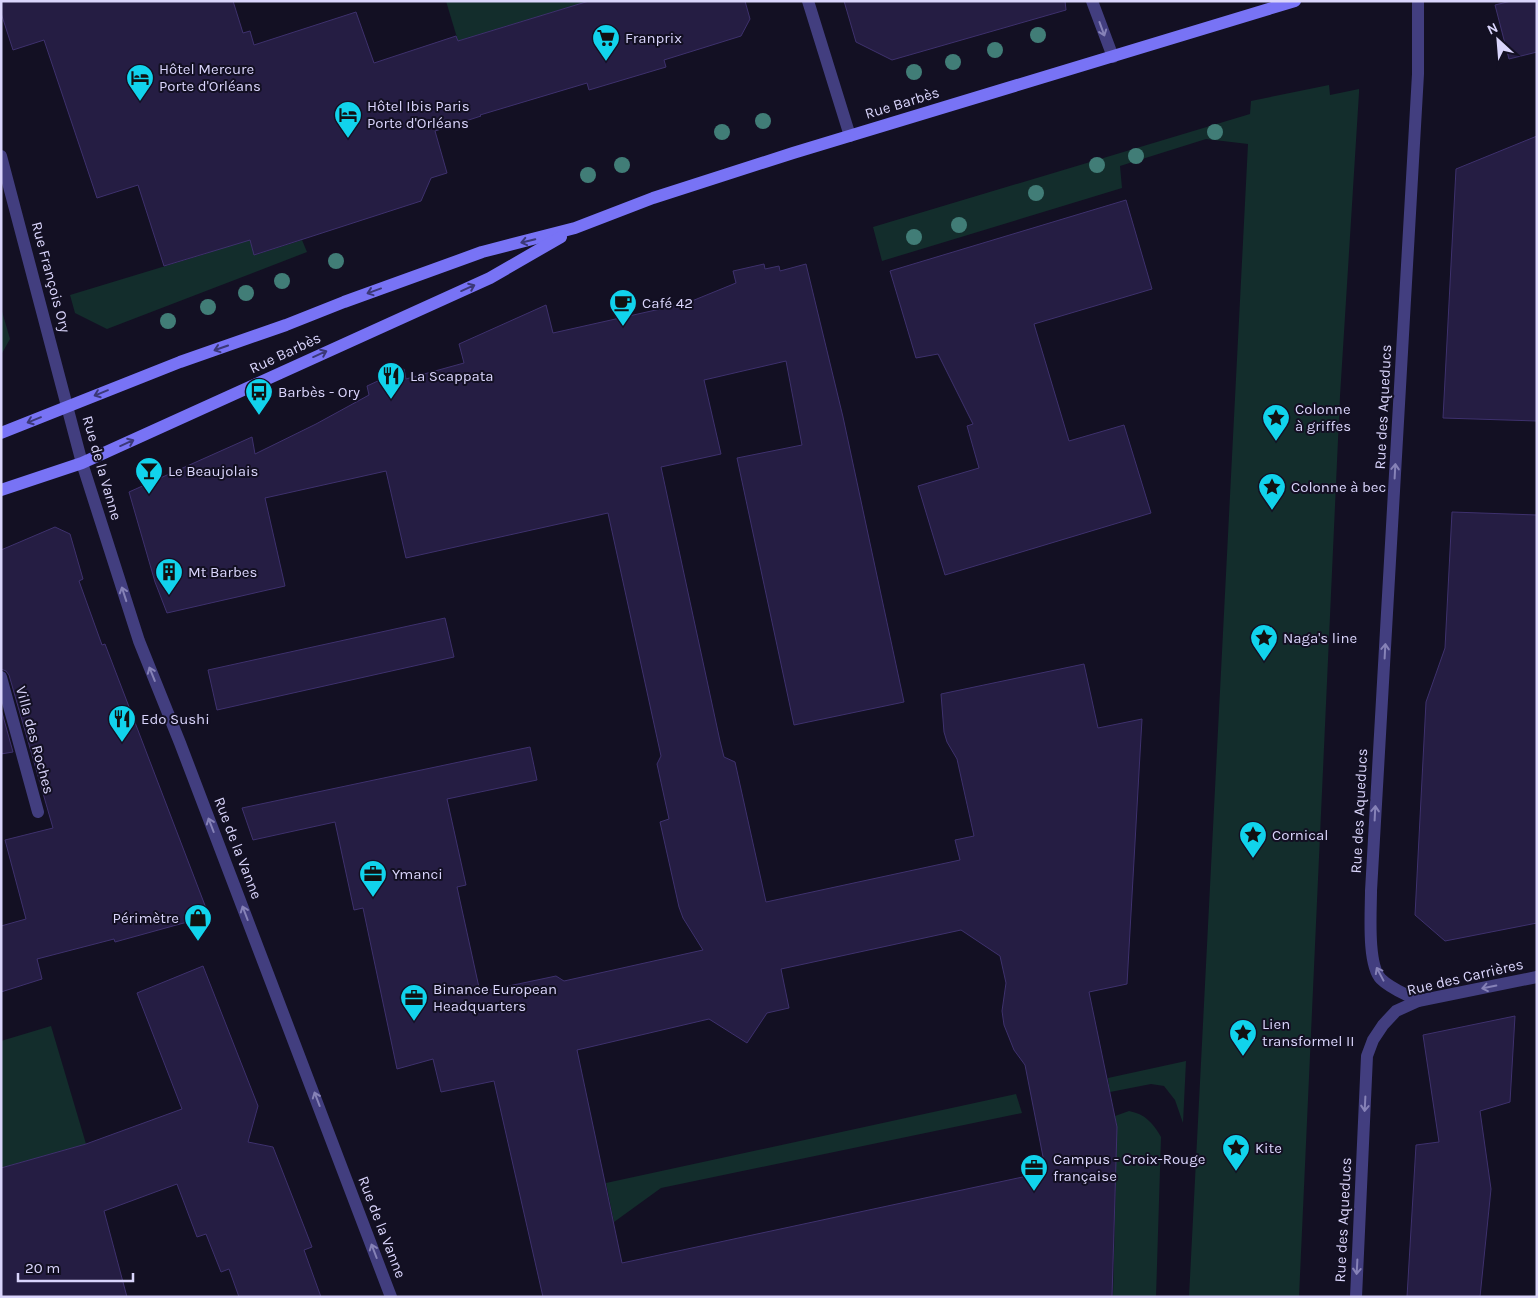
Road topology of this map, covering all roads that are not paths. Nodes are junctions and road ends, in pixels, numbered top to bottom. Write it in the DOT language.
graph roads {
  1 [pos="808,1"];
  2 [pos="1092,1"];
  3 [pos="1295,1"];
  4 [pos="1418,1"];
  5 [pos="1113,57"];
  6 [pos="850,136"];
  7 [pos="1,156"];
  8 [pos="575,228"];
  9 [pos="67,407"];
  10 [pos="1,433"];
  11 [pos="82,463"];
  12 [pos="1,490"];
  13 [pos="1,677"];
  14 [pos="38,812"];
  15 [pos="1537,978"];
  16 [pos="1418,1001"];
  17 [pos="1367,1056"];
  18 [pos="391,1297"];
  19 [pos="1356,1297"];
  1 -- 6 [label="street"];
  2 -- 5 [label="street, one-way"];
  3 -- 5 [label="main road, Rue Barbès"];
  16 -- 4 [label="street, Rue des Aqueducs, one-way"];
  5 -- 6 [label="main road, Rue Barbès"];
  6 -- 8 [label="main road, Rue Barbès"];
  7 -- 9 [label="street, Rue François Ory"];
  8 -- 9 [label="main road, Rue Barbès, one-way"];
  11 -- 8 [label="main road, Rue Barbès, one-way"];
  9 -- 10 [label="main road, Rue Barbès, one-way"];
  9 -- 11 [label="street, Rue de la Vanne"];
  11 -- 12 [label="main road, Rue Barbès"];
  18 -- 11 [label="street, Rue de la Vanne, one-way"];
  13 -- 14 [label="street, Villa des Roches"];
  15 -- 16 [label="street, Rue des Carrières, one-way"];
  16 -- 17 [label="street, Rue des Carrières"];
  17 -- 19 [label="street, Rue des Aqueducs, one-way"];
}
